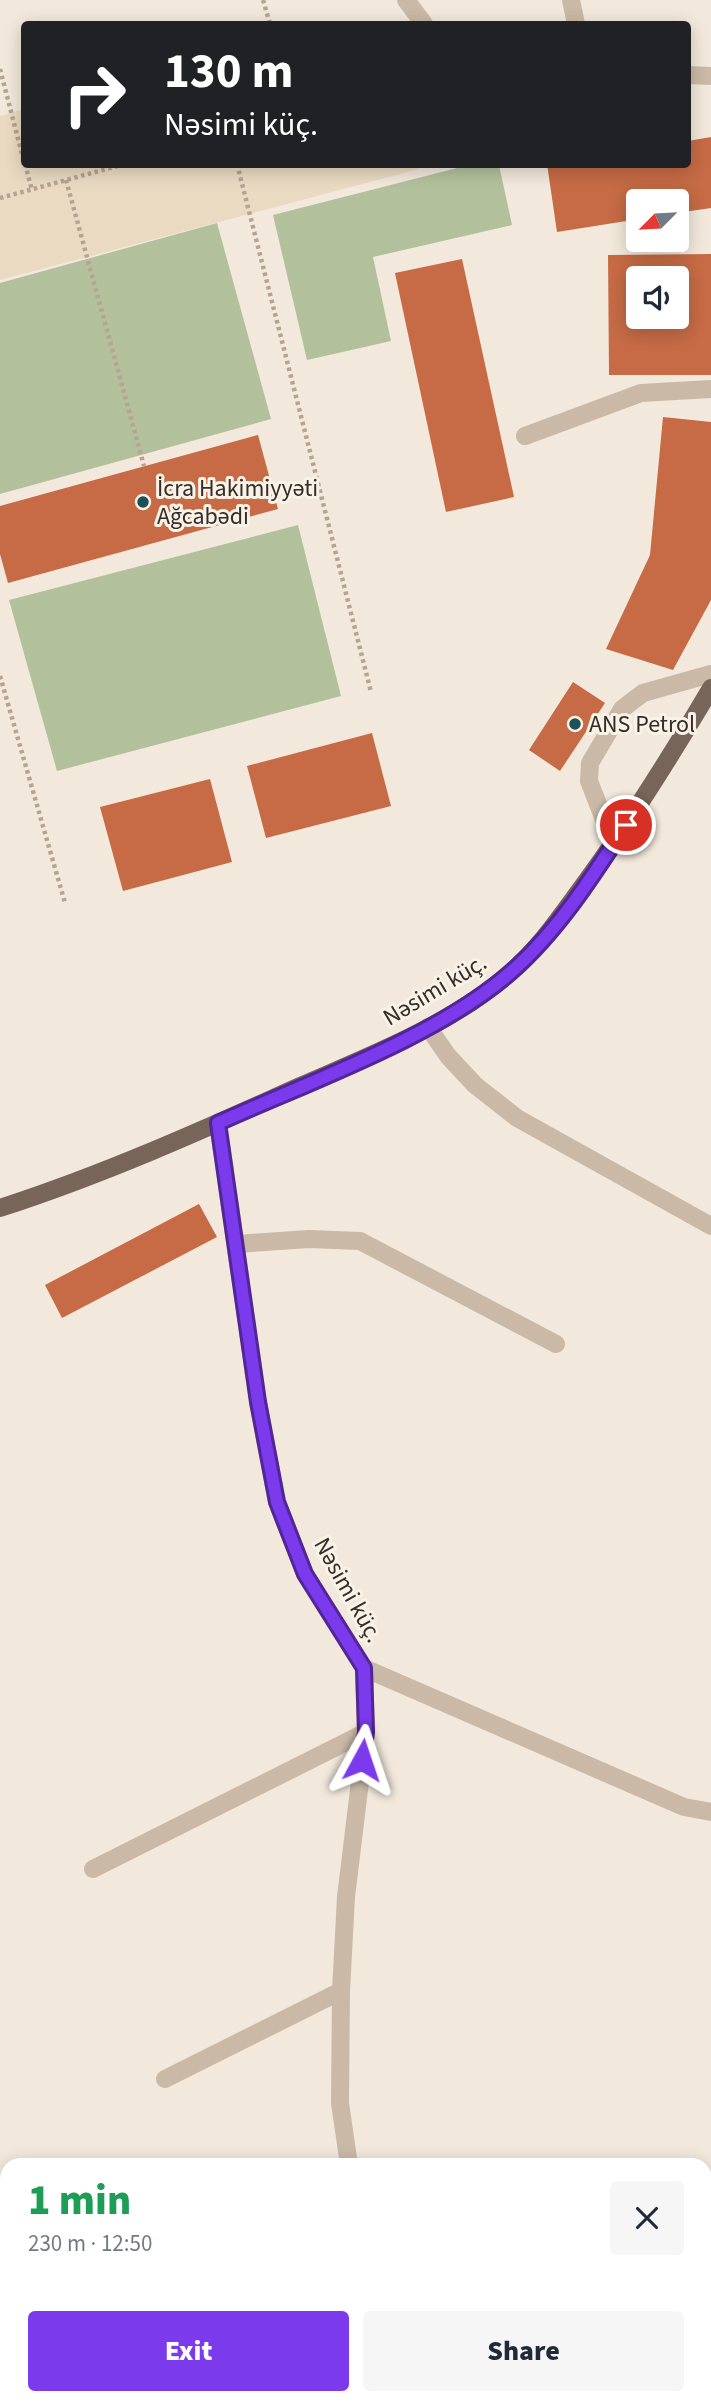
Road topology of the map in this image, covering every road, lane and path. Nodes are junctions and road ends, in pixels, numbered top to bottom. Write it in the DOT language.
graph roads {
  1 [pos="263,0"];
  2 [pos="406,0"];
  3 [pos="571,0"];
  4 [pos="269,21"];
  5 [pos="422,21"];
  6 [pos="575,21"];
  7 [pos="0,69"];
  8 [pos="691,75"];
  9 [pos="711,76"];
  10 [pos="21,148"];
  11 [pos="26,168"];
  12 [pos="110,168"];
  13 [pos="238,168"];
  14 [pos="65,180"];
  15 [pos="32,190"];
  16 [pos="0,198"];
  17 [pos="711,389"];
  18 [pos="525,436"];
  19 [pos="144,466"];
  20 [pos="711,674"];
  21 [pos="0,676"];
  22 [pos="711,688"];
  23 [pos="371,692"];
  24 [pos="614,845"];
  25 [pos="65,903"];
  26 [pos="428,1027"];
  27 [pos="218,1123"];
  28 [pos="0,1208"];
  29 [pos="711,1226"];
  30 [pos="236,1244"];
  31 [pos="556,1344"];
  32 [pos="364,1668"];
  33 [pos="366,1732"];
  34 [pos="711,1812"];
  35 [pos="93,1869"];
  36 [pos="341,1991"];
  37 [pos="165,2079"];
  38 [pos="348,2158"];
  1 -- 4 [label="path"];
  2 -- 5 [label="street"];
  3 -- 6 [label="street"];
  7 -- 10 [label="path"];
  8 -- 9 [label="street"];
  11 -- 15 [label="path"];
  12 -- 14 [label="path"];
  13 -- 23 [label="path"];
  14 -- 15 [label="path"];
  14 -- 19 [label="path"];
  15 -- 16 [label="path"];
  17 -- 18 [label="street"];
  20 -- 24 [label="street"];
  21 -- 25 [label="path"];
  22 -- 24 [label="main road, Nəsimi küç."];
  24 -- 26 [label="main road, Nəsimi küç."];
  26 -- 27 [label="main road, Nəsimi küç."];
  26 -- 29 [label="street"];
  27 -- 28 [label="main road, Nəsimi küç."];
  27 -- 30 [label="street, Nəsimi küç."];
  30 -- 31 [label="street"];
  30 -- 32 [label="street, Nəsimi küç."];
  32 -- 33 [label="street, Nəsimi küç."];
  32 -- 34 [label="street, Nəsimi küç."];
  33 -- 35 [label="street"];
  33 -- 36 [label="street, Nəsimi küç."];
  36 -- 37 [label="street"];
  36 -- 38 [label="street, Nəsimi küç."];
}
